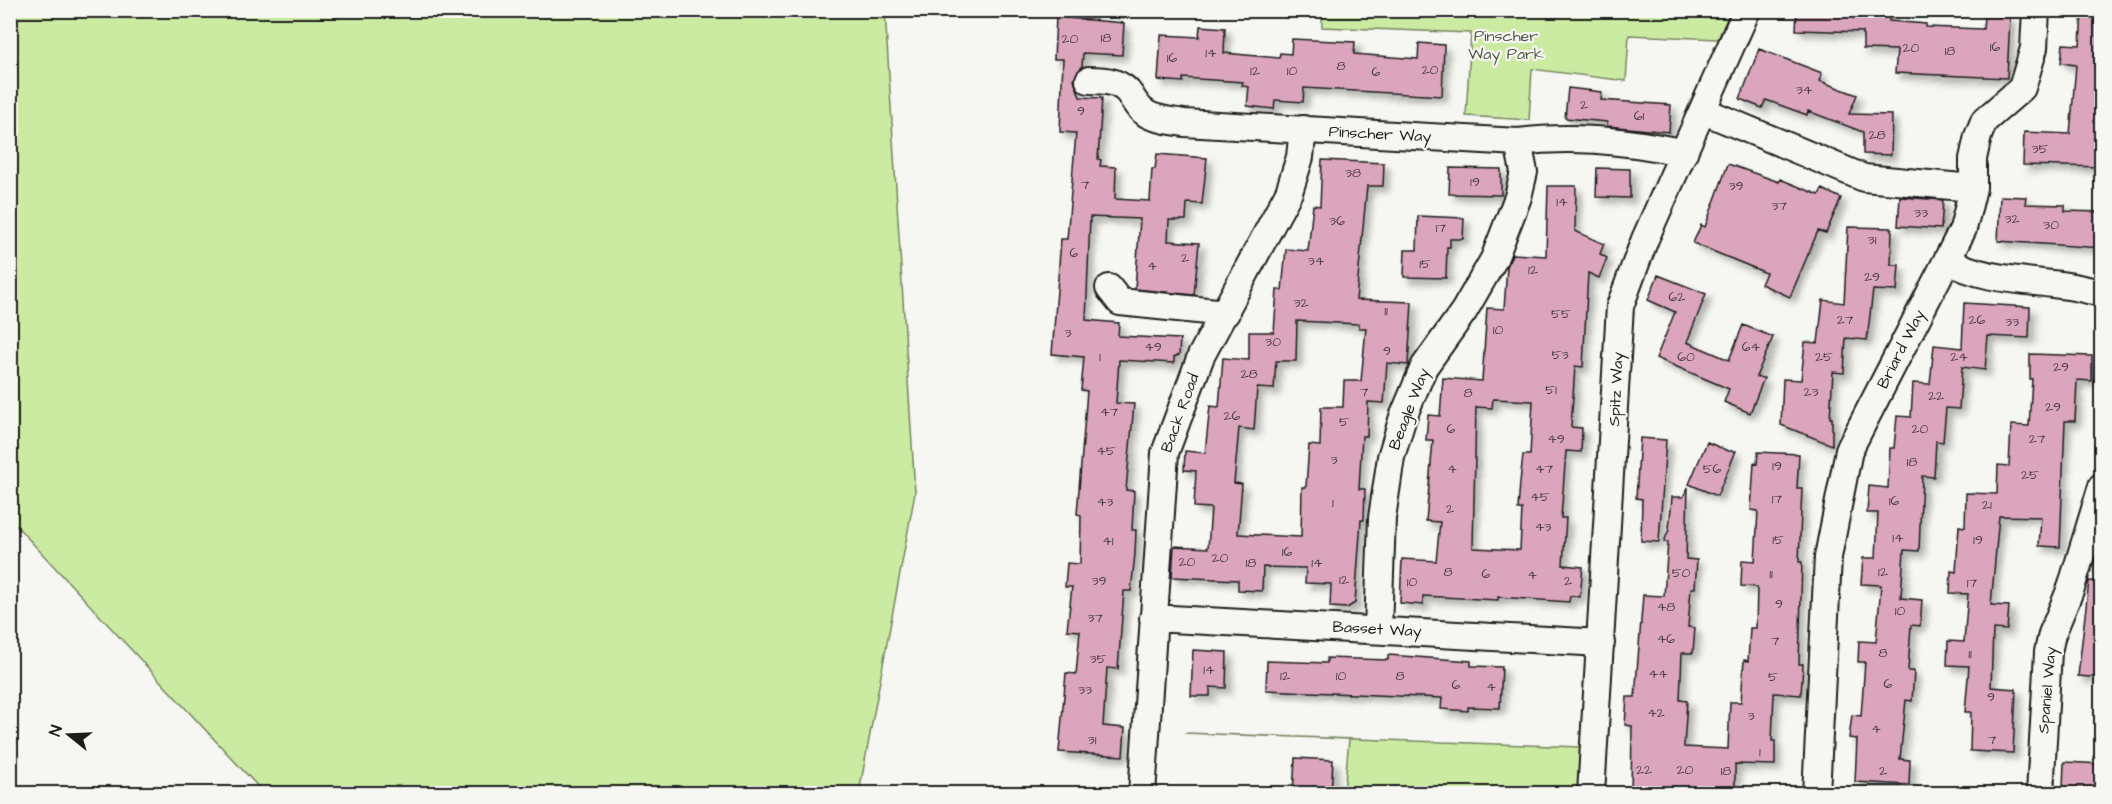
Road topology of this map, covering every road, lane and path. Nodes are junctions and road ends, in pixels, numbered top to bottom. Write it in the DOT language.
graph roads {
  1 [pos="1747,10"];
  2 [pos="2036,10"];
  3 [pos="1089,80"];
  4 [pos="1704,111"];
  5 [pos="1303,129"];
  6 [pos="1518,142"];
  7 [pos="1684,153"];
  8 [pos="1973,188"];
  9 [pos="1947,260"];
  10 [pos="1109,288"];
  11 [pos="2102,294"];
  12 [pos="1226,313"];
  13 [pos="2102,486"];
  14 [pos="1153,618"];
  15 [pos="1378,629"];
  16 [pos="1601,642"];
  17 [pos="1142,794"];
  18 [pos="1591,794"];
  19 [pos="1816,794"];
  20 [pos="2040,794"];
  1 -- 4 [label="street, Spitz Way"];
  2 -- 8 [label="street, Briard Way"];
  3 -- 5 [label="street, Pinscher Way"];
  4 -- 7 [label="street, Spitz Way"];
  4 -- 8 [label="street"];
  5 -- 6 [label="street, Pinscher Way"];
  5 -- 12 [label="street, Back Road"];
  6 -- 7 [label="street, Pinscher Way"];
  6 -- 15 [label="street, Beagle Way"];
  7 -- 16 [label="street, Spitz Way"];
  8 -- 9 [label="street, Briard Way"];
  9 -- 11 [label="street"];
  9 -- 19 [label="street, Briard Way"];
  10 -- 12 [label="street"];
  12 -- 14 [label="street, Back Road"];
  13 -- 20 [label="street, Spaniel Way"];
  14 -- 15 [label="street, Basset Way"];
  14 -- 17 [label="street, Back Road"];
  15 -- 16 [label="street, Basset Way"];
  16 -- 18 [label="street, Spitz Way"];
}
